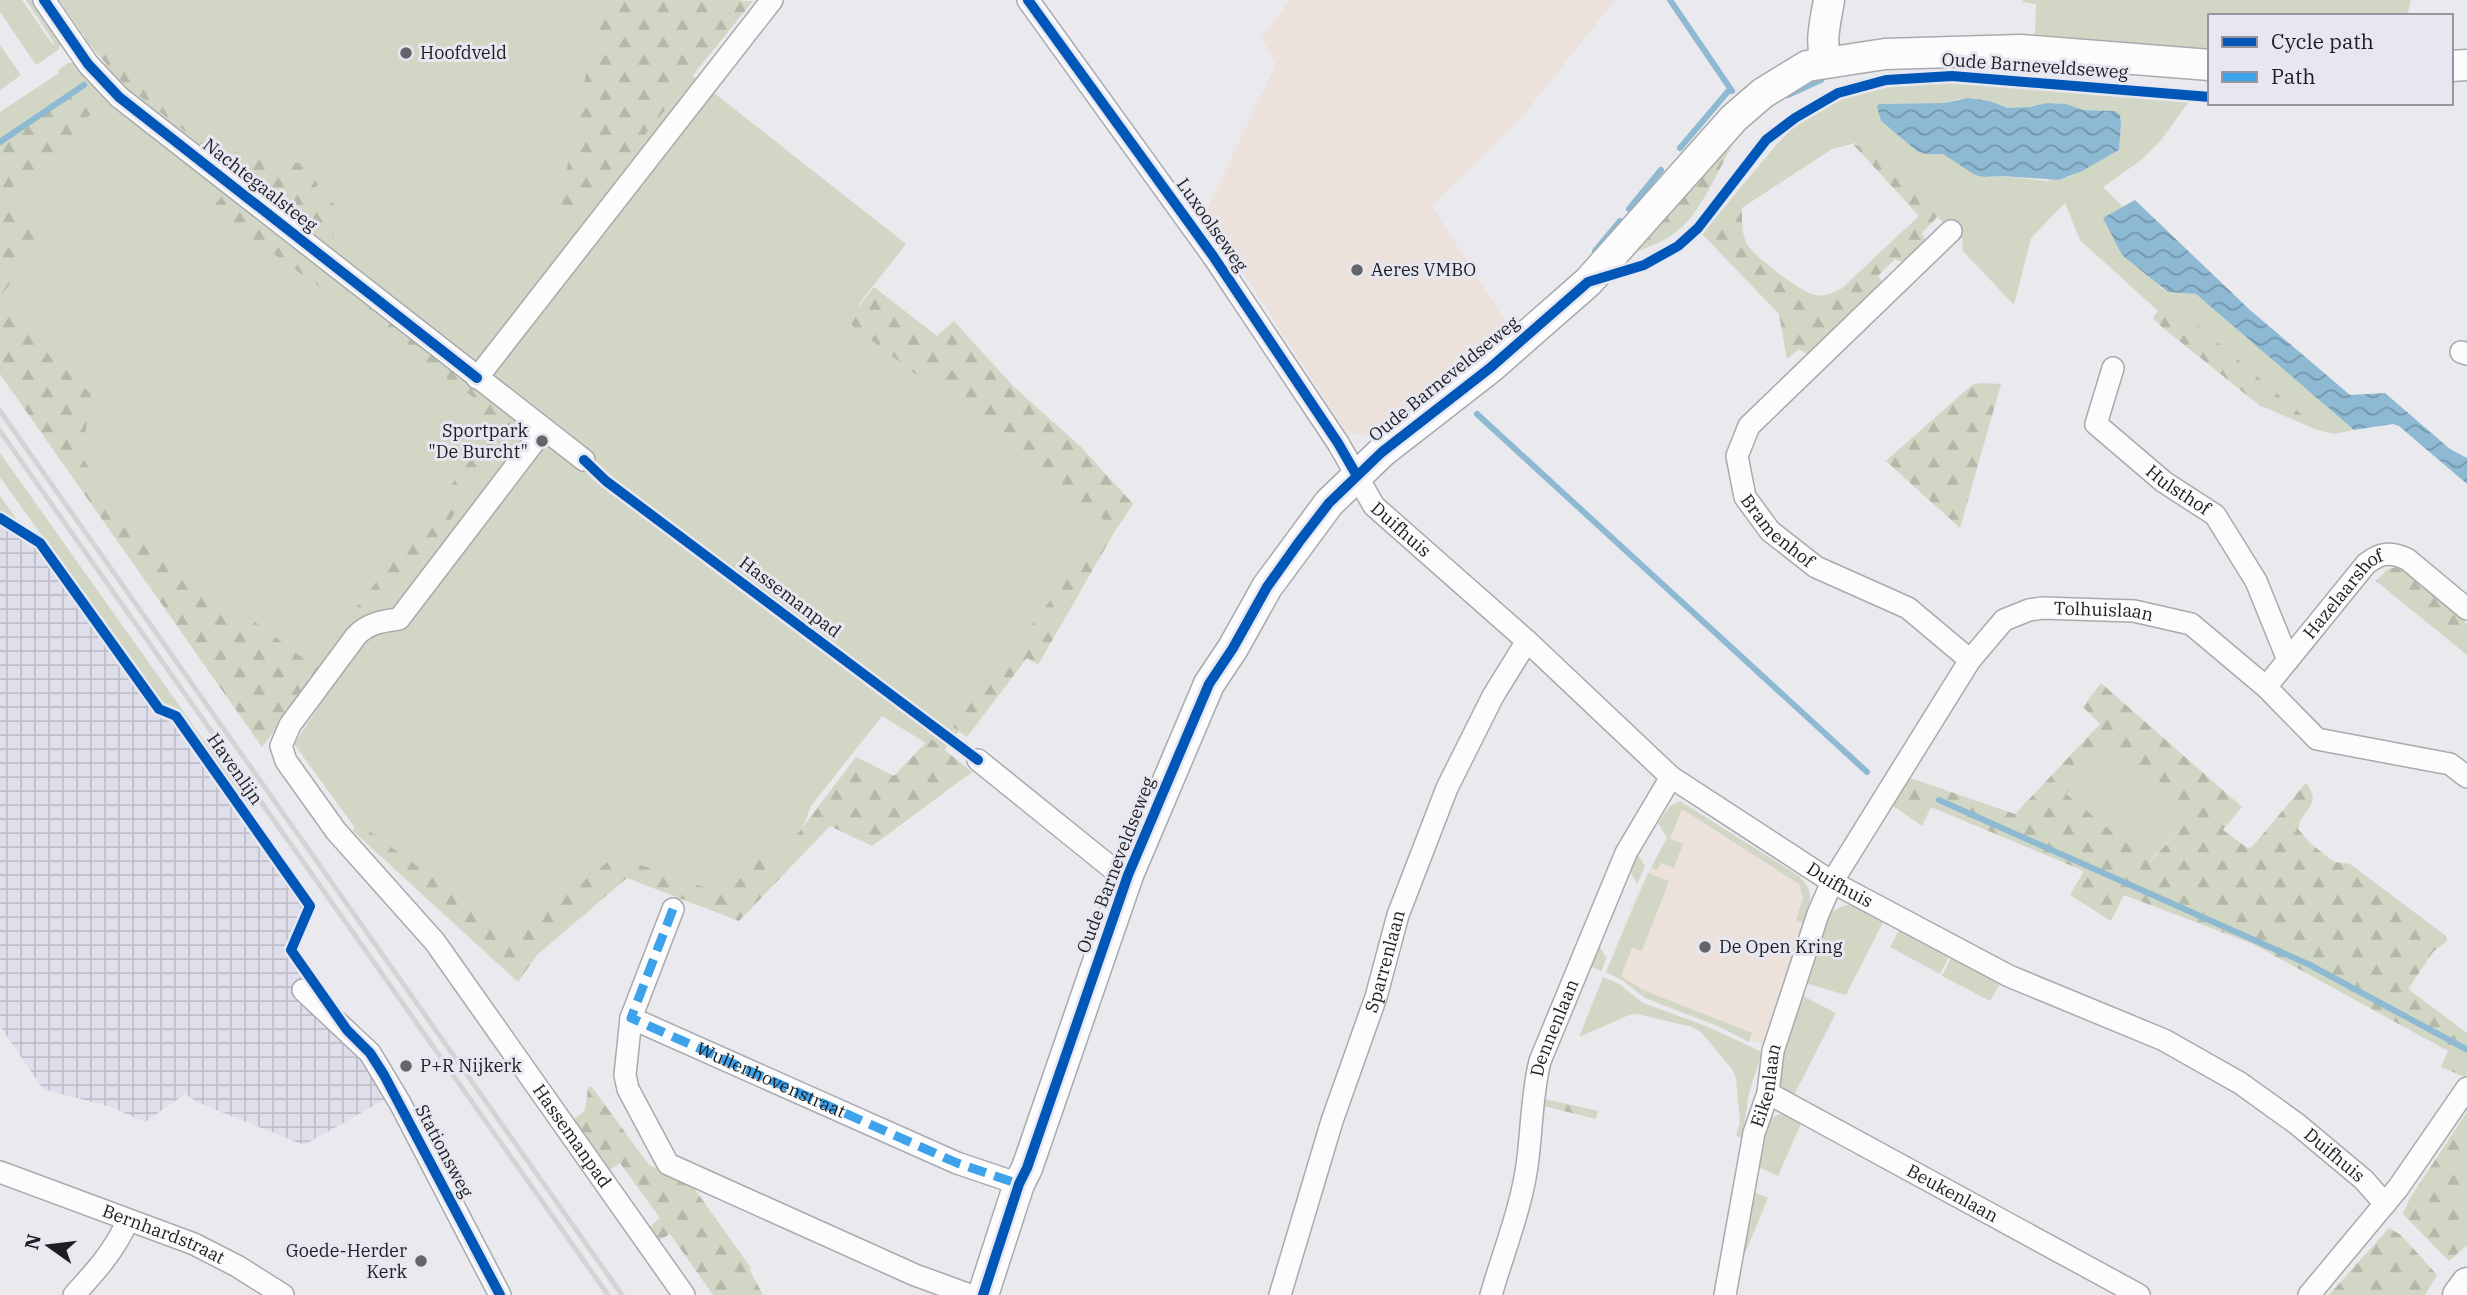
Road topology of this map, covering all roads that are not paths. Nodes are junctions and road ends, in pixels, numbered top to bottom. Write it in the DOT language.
graph roads {
  1 [pos="44,0"];
  2 [pos="772,0"];
  3 [pos="1028,0"];
  4 [pos="1829,0"];
  5 [pos="1827,62"];
  6 [pos="2208,65"];
  7 [pos="1951,231"];
  8 [pos="2113,368"];
  9 [pos="477,378"];
  10 [pos="544,429"];
  11 [pos="583,460"];
  12 [pos="1357,476"];
  13 [pos="2467,610"];
  14 [pos="1527,641"];
  15 [pos="1970,660"];
  16 [pos="2288,660"];
  17 [pos="2266,687"];
  18 [pos="978,760"];
  19 [pos="2467,776"];
  20 [pos="1671,777"];
  21 [pos="1128,875"];
  22 [pos="1832,882"];
  23 [pos="673,909"];
  24 [pos="303,990"];
  25 [pos="631,1018"];
  26 [pos="2466,1092"];
  27 [pos="1768,1093"];
  28 [pos="0,1172"];
  29 [pos="1019,1184"];
  30 [pos="2391,1196"];
  31 [pos="128,1220"];
  32 [pos="2467,1283"];
  33 [pos="1729,1294"];
  34 [pos="74,1295"];
  35 [pos="283,1295"];
  36 [pos="500,1295"];
  37 [pos="684,1295"];
  38 [pos="970,1295"];
  39 [pos="983,1295"];
  40 [pos="1280,1295"];
  41 [pos="1491,1295"];
  42 [pos="2138,1295"];
  43 [pos="2309,1295"];
  44 [pos="2458,1295"];
  1 -- 9 [label="street, Nachtegaalsteeg"];
  2 -- 9 [label="street"];
  3 -- 12 [label="street, Luxoolseweg"];
  4 -- 5 [label="street"];
  5 -- 6 [label="street, Oude Barneveldseweg"];
  5 -- 12 [label="street, Oude Barneveldseweg"];
  7 -- 15 [label="street, Bramenhof"];
  8 -- 16 [label="street, Hulsthof"];
  9 -- 10 [label="street"];
  10 -- 11 [label="street"];
  10 -- 37 [label="street, Hassemanpad"];
  12 -- 14 [label="street, Duifhuis"];
  12 -- 21 [label="street, Oude Barneveldseweg"];
  13 -- 16 [label="street, Hazelaarshof"];
  14 -- 20 [label="street, Duifhuis"];
  14 -- 40 [label="street, Sparrenlaan"];
  15 -- 17 [label="street, Tolhuislaan"];
  15 -- 22 [label="street, Tolhuislaan"];
  16 -- 17 [label="street, Hazelaarshof"];
  17 -- 19 [label="street, Tolhuislaan"];
  18 -- 21 [label="street"];
  20 -- 22 [label="street, Duifhuis"];
  20 -- 41 [label="street, Dennenlaan"];
  21 -- 29 [label="street, Oude Barneveldseweg"];
  22 -- 27 [label="street, Eikenlaan"];
  22 -- 30 [label="street, Duifhuis"];
  23 -- 25 [label="street"];
  24 -- 36 [label="street, Stationsweg"];
  25 -- 29 [label="street, Wullenhovenstraat"];
  25 -- 38 [label="street"];
  26 -- 30 [label="street"];
  27 -- 33 [label="street, Eikenlaan"];
  27 -- 42 [label="street, Beukenlaan"];
  28 -- 31 [label="street, Bernhardstraat"];
  29 -- 39 [label="street, Oude Barneveldseweg"];
  30 -- 43 [label="street"];
  31 -- 34 [label="street"];
  31 -- 35 [label="street, Bernhardstraat"];
  32 -- 44 [label="street"];
}
